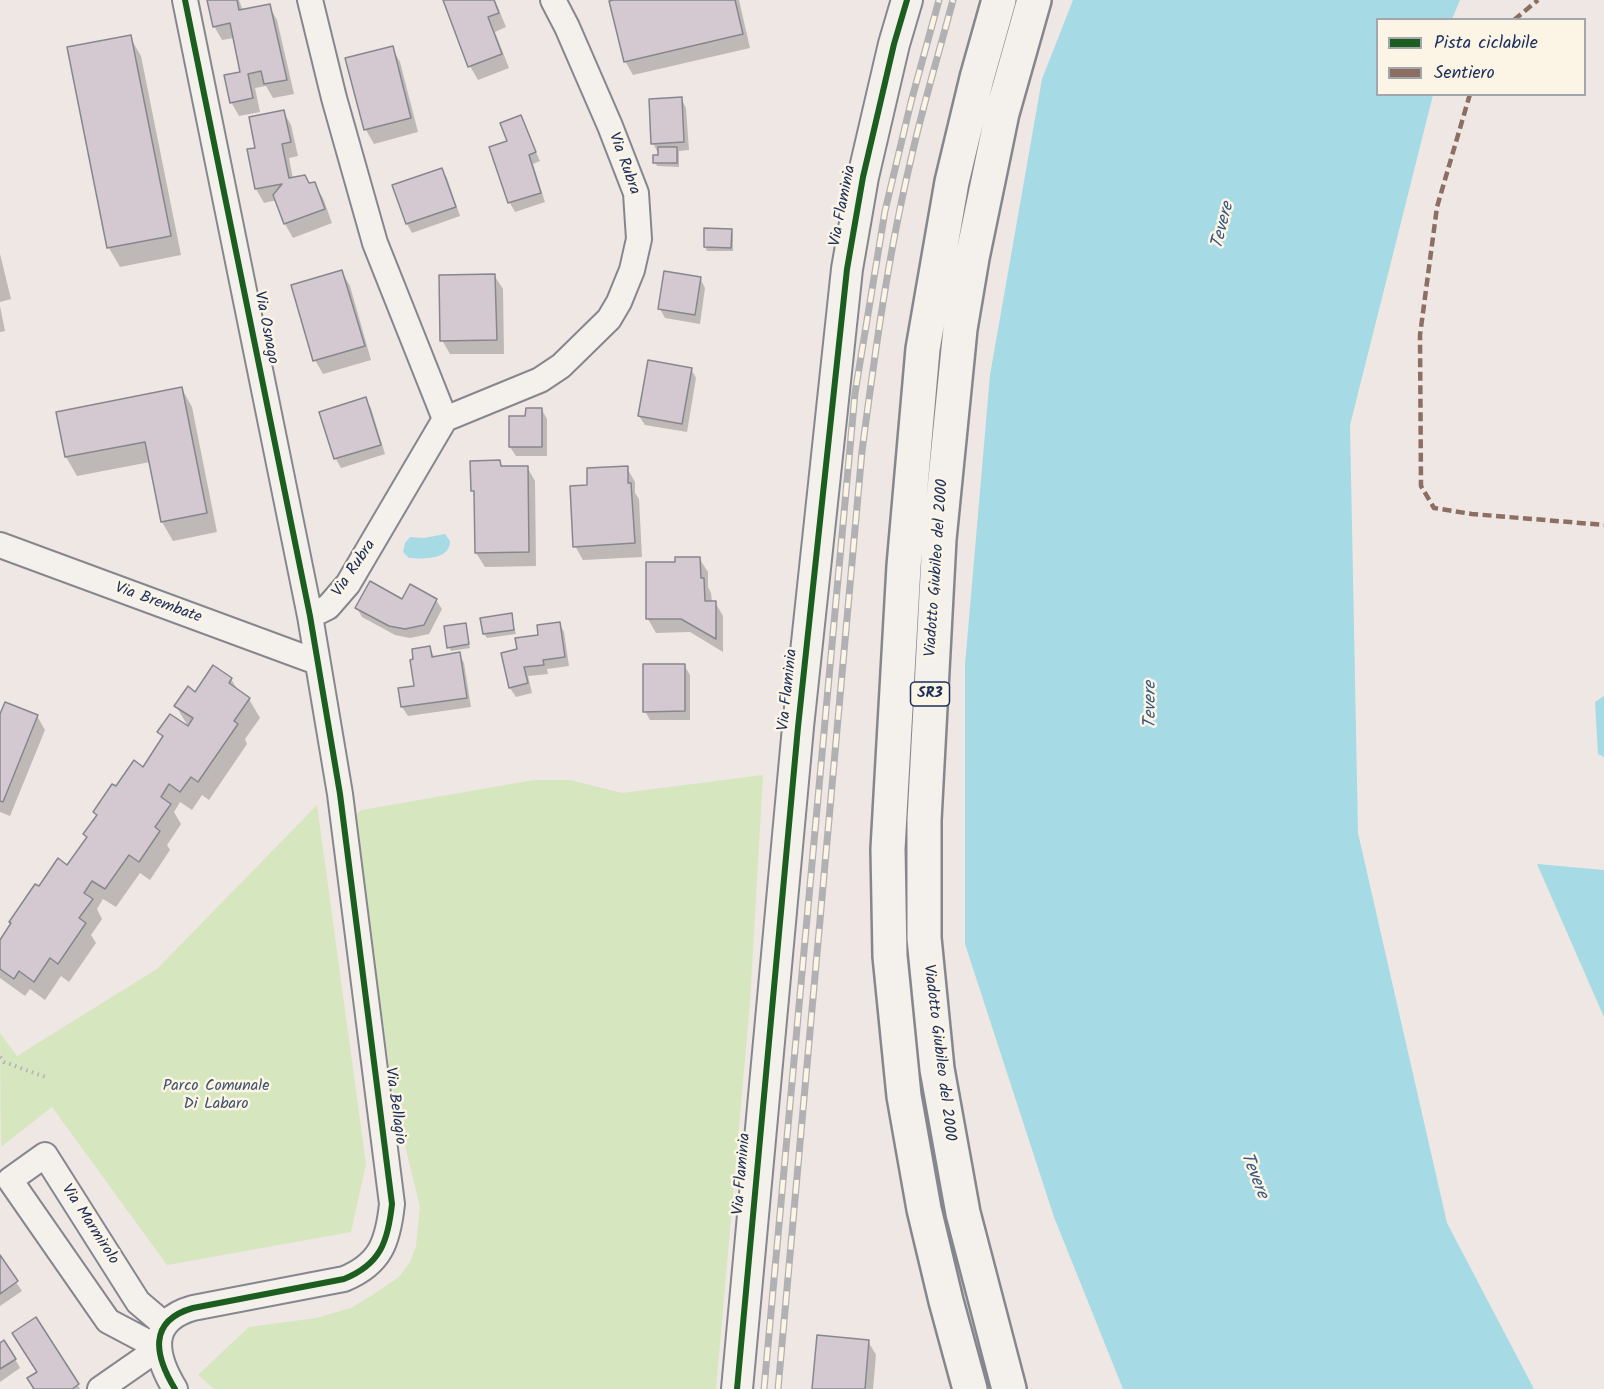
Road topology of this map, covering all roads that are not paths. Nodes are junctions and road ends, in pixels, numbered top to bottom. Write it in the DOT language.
graph roads {
  1 [pos="185,0"];
  2 [pos="310,0"];
  3 [pos="553,0"];
  4 [pos="907,0"];
  5 [pos="999,0"];
  6 [pos="1034,0"];
  7 [pos="445,419"];
  8 [pos="0,545"];
  9 [pos="310,616"];
  10 [pos="317,662"];
  11 [pos="5,1173"];
  12 [pos="165,1325"];
  13 [pos="159,1348"];
  14 [pos="100,1389"];
  15 [pos="176,1389"];
  16 [pos="737,1389"];
  17 [pos="970,1389"];
  18 [pos="1009,1389"];
  1 -- 9 [label="street, Via Osnago"];
  2 -- 7 [label="street"];
  3 -- 7 [label="street, Via Rubra"];
  4 -- 16 [label="street, Via Flaminia"];
  5 -- 17 [label="highway, Viadotto Giubileo del 2000 / SR3"];
  6 -- 18 [label="highway, Viadotto Giubileo del 2000 / SR3"];
  7 -- 9 [label="street, Via Rubra"];
  8 -- 10 [label="street, Via Brembate"];
  9 -- 10 [label="street, Via Osnago"];
  10 -- 12 [label="street, Via Bellagio"];
  11 -- 12 [label="street, Via Marmirolo"];
  11 -- 13 [label="street, Via Marmirolo"];
  12 -- 13 [label="street"];
  13 -- 14 [label="street"];
  13 -- 15 [label="street"];
}
